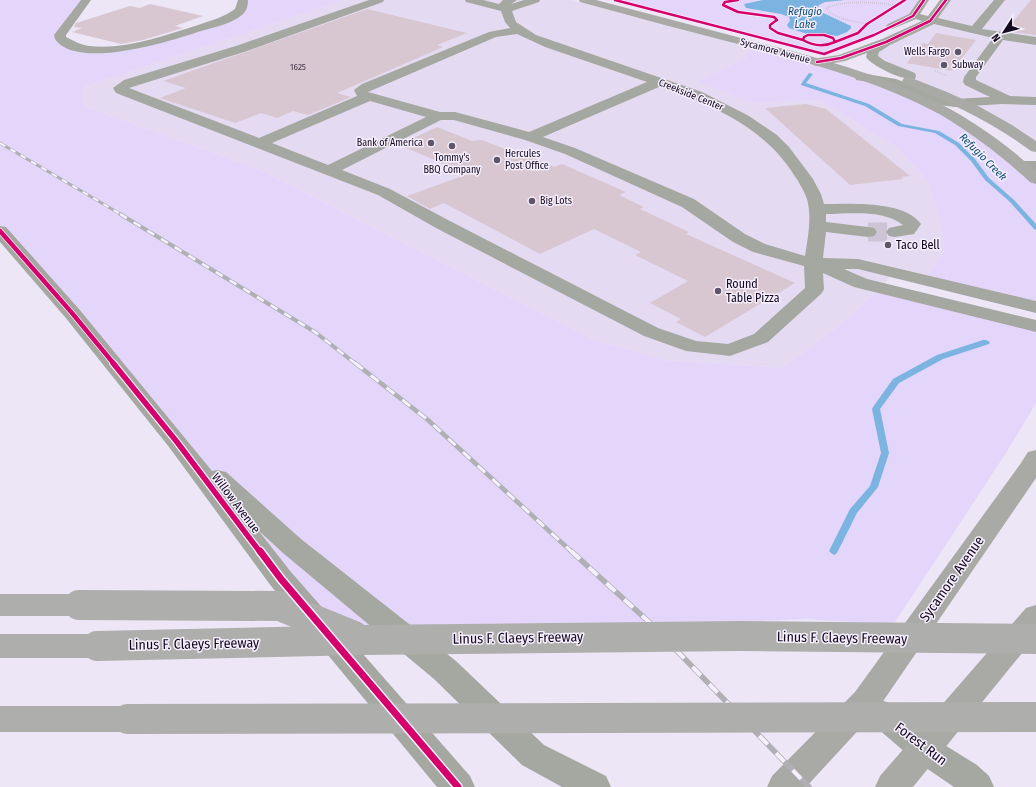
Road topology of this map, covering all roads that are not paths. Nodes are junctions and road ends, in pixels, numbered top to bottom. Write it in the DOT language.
graph roads {
  1 [pos="86,0"];
  2 [pos="244,0"];
  3 [pos="379,0"];
  4 [pos="470,0"];
  5 [pos="535,0"];
  6 [pos="584,0"];
  7 [pos="615,0"];
  8 [pos="924,0"];
  9 [pos="946,0"];
  10 [pos="1000,0"];
  11 [pos="510,4"];
  12 [pos="913,16"];
  13 [pos="931,20"];
  14 [pos="520,30"];
  15 [pos="976,30"];
  16 [pos="1000,36"];
  17 [pos="1036,41"];
  18 [pos="886,42"];
  19 [pos="820,58"];
  20 [pos="841,58"];
  21 [pos="861,76"];
  22 [pos="659,82"];
  23 [pos="944,94"];
  24 [pos="369,96"];
  25 [pos="1006,100"];
  26 [pos="962,103"];
  27 [pos="1033,103"];
  28 [pos="439,116"];
  29 [pos="530,137"];
  30 [pos="260,143"];
  31 [pos="1036,148"];
  32 [pos="1028,166"];
  33 [pos="330,170"];
  34 [pos="1036,180"];
  35 [pos="816,217"];
  36 [pos="0,231"];
  37 [pos="868,232"];
  38 [pos="895,232"];
  39 [pos="814,263"];
  40 [pos="1036,307"];
  41 [pos="1036,326"];
  42 [pos="177,442"];
  43 [pos="1036,458"];
  44 [pos="0,605"];
  45 [pos="1036,616"];
  46 [pos="1036,639"];
  47 [pos="362,640"];
  48 [pos="0,646"];
  49 [pos="866,701"];
  50 [pos="1036,717"];
  51 [pos="0,719"];
  52 [pos="924,749"];
  53 [pos="458,787"];
  54 [pos="594,787"];
  55 [pos="784,787"];
  56 [pos="892,787"];
  57 [pos="977,787"];
  1 -- 2 [label="street"];
  3 -- 30 [label="street"];
  4 -- 11 [label="street"];
  5 -- 11 [label="street"];
  6 -- 19 [label="main road, Sycamore Avenue"];
  7 -- 19 [label="main road, Sycamore Avenue"];
  8 -- 12 [label="street"];
  9 -- 13 [label="street"];
  10 -- 15 [label="street"];
  11 -- 14 [label="street, Creekside Center"];
  12 -- 13 [label="street"];
  12 -- 19 [label="street"];
  13 -- 15 [label="street"];
  13 -- 18 [label="street"];
  14 -- 22 [label="street, Creekside Center"];
  14 -- 24 [label="street"];
  15 -- 16 [label="street"];
  16 -- 17 [label="street"];
  16 -- 25 [label="street"];
  18 -- 20 [label="street"];
  18 -- 23 [label="street"];
  19 -- 20 [label="street"];
  19 -- 21 [label="main road, Sycamore Avenue"];
  20 -- 23 [label="main road"];
  21 -- 26 [label="street"];
  21 -- 32 [label="main road, Sycamore Avenue"];
  22 -- 29 [label="street"];
  22 -- 35 [label="street, Creekside Center"];
  23 -- 26 [label="main road"];
  24 -- 28 [label="street"];
  24 -- 30 [label="street"];
  25 -- 26 [label="street"];
  25 -- 27 [label="street"];
  26 -- 31 [label="main road"];
  28 -- 29 [label="street"];
  28 -- 33 [label="street"];
  29 -- 39 [label="street"];
  30 -- 33 [label="street"];
  32 -- 34 [label="main road, Sycamore Avenue"];
  33 -- 39 [label="street, Creekside Center"];
  35 -- 37 [label="street"];
  35 -- 38 [label="street"];
  35 -- 39 [label="street, Creekside Center"];
  36 -- 42 [label="street, Willow Avenue"];
  39 -- 40 [label="street"];
  39 -- 41 [label="street"];
  42 -- 53 [label="street, Willow Avenue"];
  42 -- 54 [label="street"];
  43 -- 49 [label="main road, Sycamore Avenue"];
  44 -- 47 [label="highway, bridge"];
  45 -- 52 [label="main road"];
  46 -- 47 [label="highway, Linus F. Claeys Freeway, bridge"];
  47 -- 48 [label="highway, Linus F. Claeys Freeway, bridge"];
  49 -- 52 [label="street, Forest Run"];
  49 -- 55 [label="main road, Sycamore Avenue"];
  50 -- 51 [label="highway, bridge"];
  52 -- 56 [label="main road"];
  52 -- 57 [label="street, Forest Run"];
}
